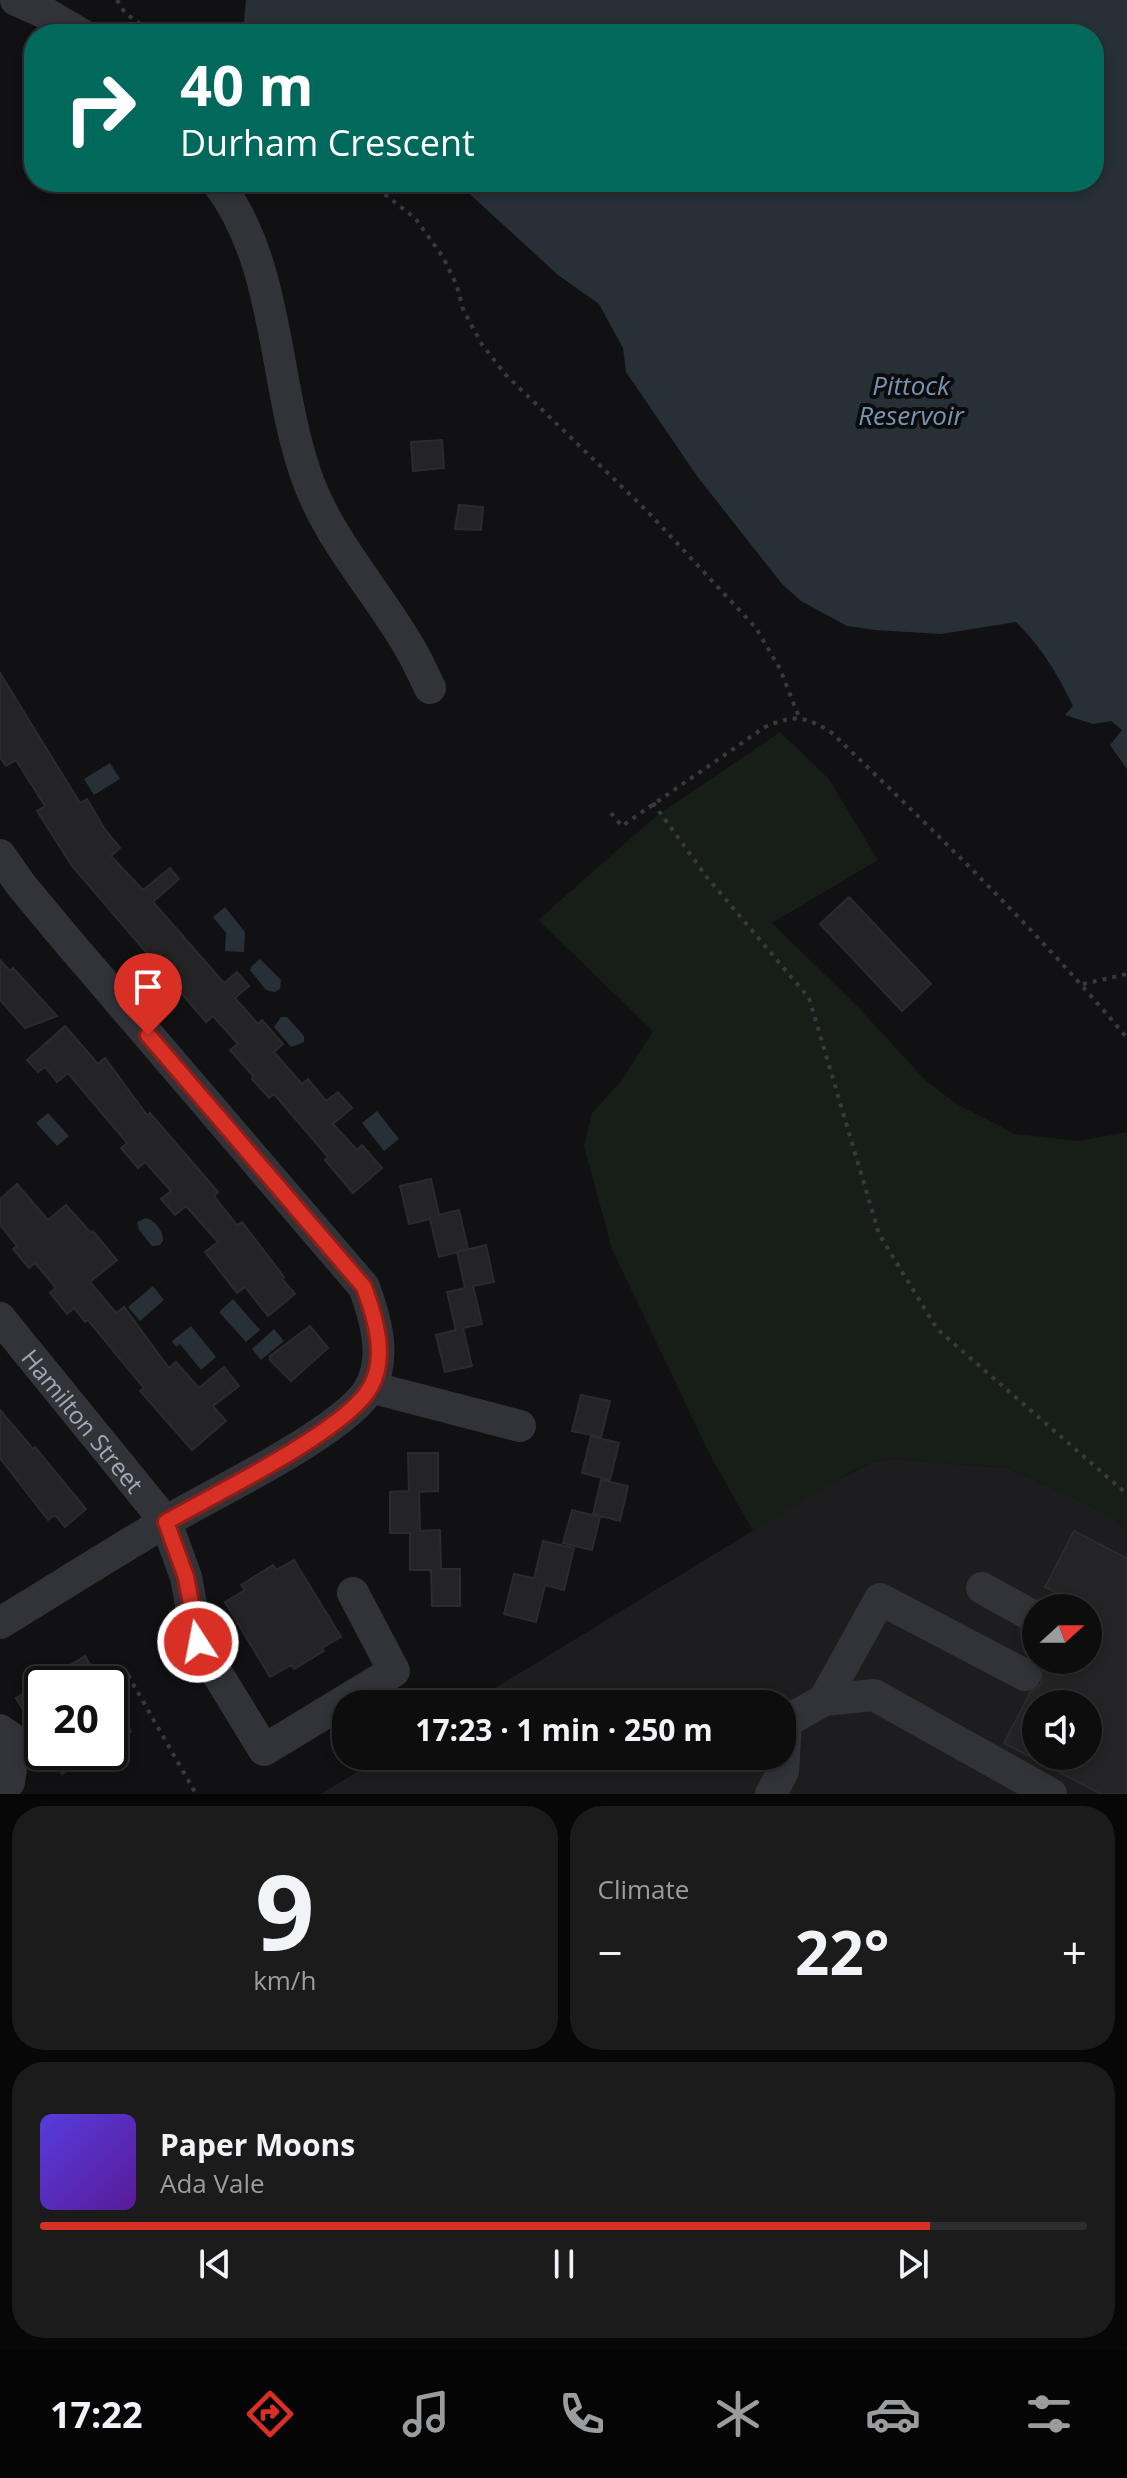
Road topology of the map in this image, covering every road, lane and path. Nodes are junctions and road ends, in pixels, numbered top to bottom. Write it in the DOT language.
graph roads {
  1 [pos="16,0"];
  2 [pos="117,0"];
  3 [pos="64,24"];
  4 [pos="140,24"];
  5 [pos="224,192"];
  6 [pos="382,192"];
  7 [pos="430,688"];
  8 [pos="799,717"];
  9 [pos="653,803"];
  10 [pos="611,813"];
  11 [pos="0,855"];
  12 [pos="1127,974"];
  13 [pos="1082,984"];
  14 [pos="1127,1038"];
  15 [pos="0,1318"];
  16 [pos="370,1387"];
  17 [pos="520,1426"];
  18 [pos="1127,1494"];
  19 [pos="166,1522"];
  20 [pos="982,1588"];
  21 [pos="353,1593"];
  22 [pos="1022,1610"];
  23 [pos="0,1623"];
  24 [pos="128,1675"];
  25 [pos="1025,1675"];
  26 [pos="824,1700"];
  27 [pos="796,1717"];
  28 [pos="0,1730"];
  29 [pos="783,1770"];
  30 [pos="8,1781"];
  31 [pos="196,1794"];
  32 [pos="771,1794"];
  33 [pos="1051,1794"];
  1 -- 3 [label="street"];
  2 -- 4 [label="path"];
  5 -- 7 [label="street"];
  6 -- 8 [label="path"];
  8 -- 9 [label="path"];
  8 -- 13 [label="path"];
  9 -- 10 [label="path"];
  9 -- 18 [label="path"];
  11 -- 16 [label="street"];
  12 -- 13 [label="path"];
  13 -- 14 [label="path"];
  15 -- 19 [label="street, Hamilton Street"];
  16 -- 17 [label="street"];
  16 -- 19 [label="street"];
  19 -- 21 [label="street, Hamilton Street"];
  19 -- 23 [label="street"];
  20 -- 22 [label="street"];
  24 -- 31 [label="path"];
  25 -- 26 [label="street"];
  26 -- 27 [label="street"];
  26 -- 33 [label="street"];
  28 -- 30 [label="street"];
  29 -- 32 [label="street"];
}
